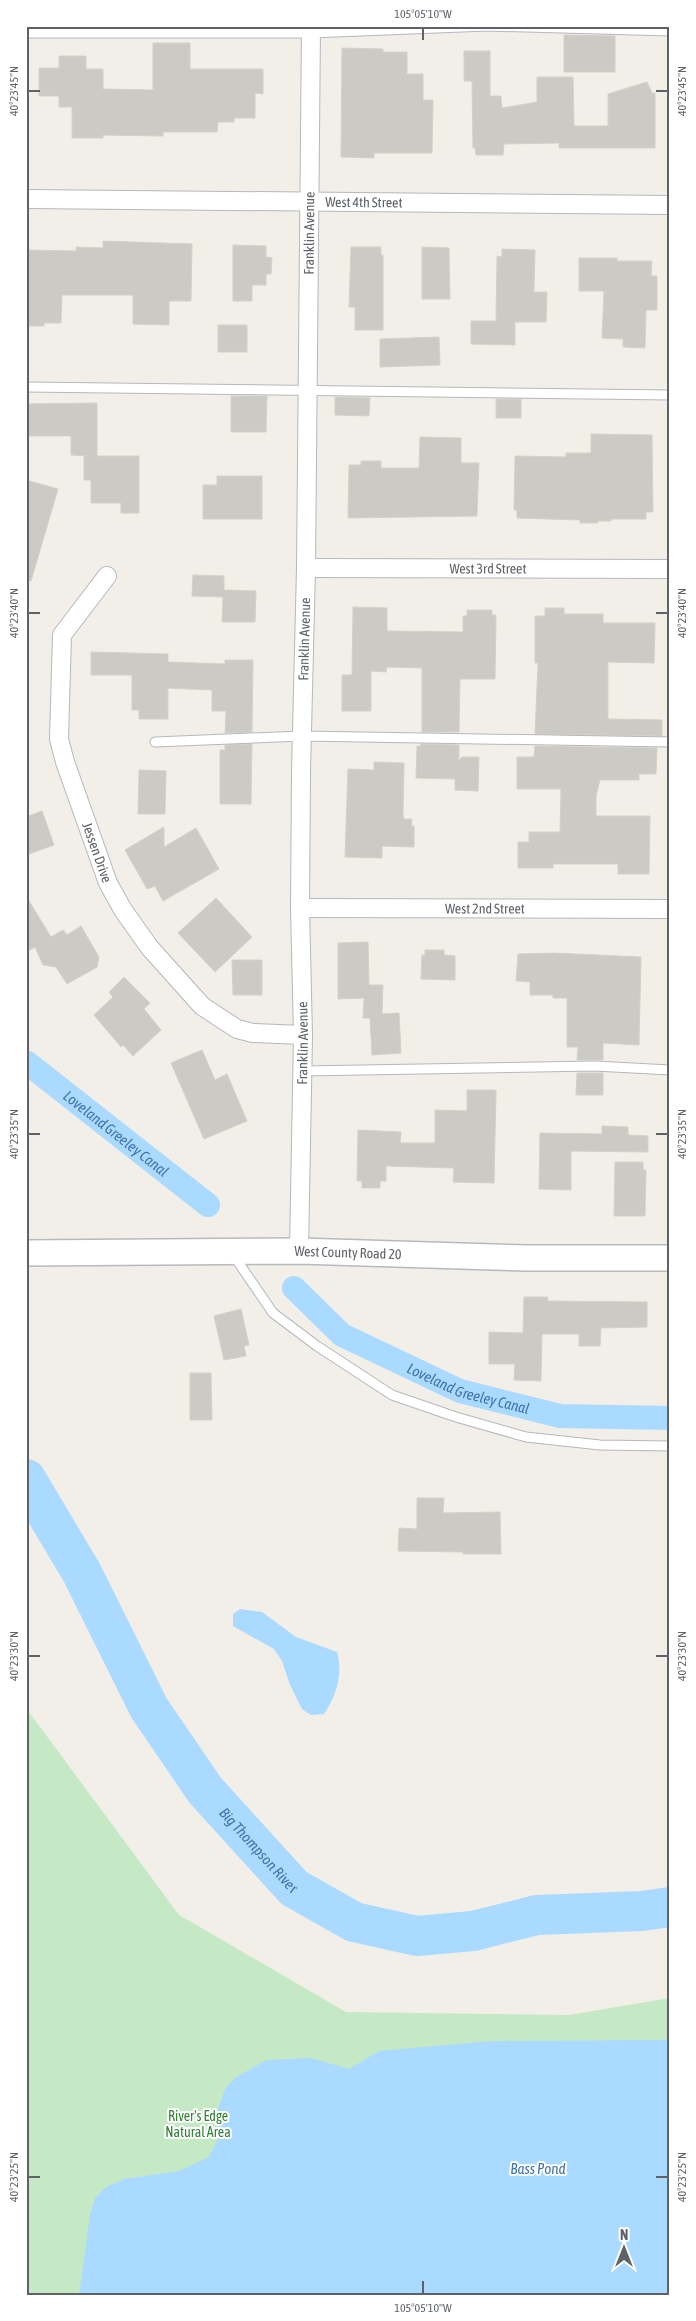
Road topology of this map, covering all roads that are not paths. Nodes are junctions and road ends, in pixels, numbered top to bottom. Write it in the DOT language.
graph roads {
  1 [pos="311,30"];
  2 [pos="670,31"];
  3 [pos="26,33"];
  4 [pos="26,199"];
  5 [pos="309,202"];
  6 [pos="670,205"];
  7 [pos="26,387"];
  8 [pos="307,391"];
  9 [pos="670,395"];
  10 [pos="306,568"];
  11 [pos="670,569"];
  12 [pos="107,576"];
  13 [pos="302,736"];
  14 [pos="154,742"];
  15 [pos="670,742"];
  16 [pos="300,908"];
  17 [pos="670,909"];
  18 [pos="303,1035"];
  19 [pos="670,1070"];
  20 [pos="303,1071"];
  21 [pos="231,1251"];
  22 [pos="299,1251"];
  23 [pos="26,1253"];
  24 [pos="670,1258"];
  25 [pos="670,1446"];
  1 -- 2 [label="lane"];
  1 -- 3 [label="lane"];
  1 -- 5 [label="street, Franklin Avenue"];
  4 -- 5 [label="street, West 4th Street"];
  5 -- 6 [label="street, West 4th Street"];
  5 -- 8 [label="street, Franklin Avenue"];
  7 -- 8 [label="lane"];
  8 -- 9 [label="lane"];
  8 -- 10 [label="street, Franklin Avenue"];
  10 -- 11 [label="street, West 3rd Street"];
  10 -- 13 [label="street, Franklin Avenue"];
  12 -- 18 [label="street, Jessen Drive"];
  13 -- 14 [label="lane"];
  13 -- 15 [label="lane"];
  13 -- 16 [label="street, Franklin Avenue"];
  16 -- 17 [label="street, West 2nd Street"];
  16 -- 18 [label="street, Franklin Avenue"];
  18 -- 20 [label="street, Franklin Avenue"];
  19 -- 20 [label="lane"];
  20 -- 22 [label="street, Franklin Avenue"];
  21 -- 22 [label="main road, West County Road 20"];
  21 -- 23 [label="main road, West County Road 20"];
  21 -- 25 [label="lane"];
  22 -- 24 [label="main road, West County Road 20"];
}
